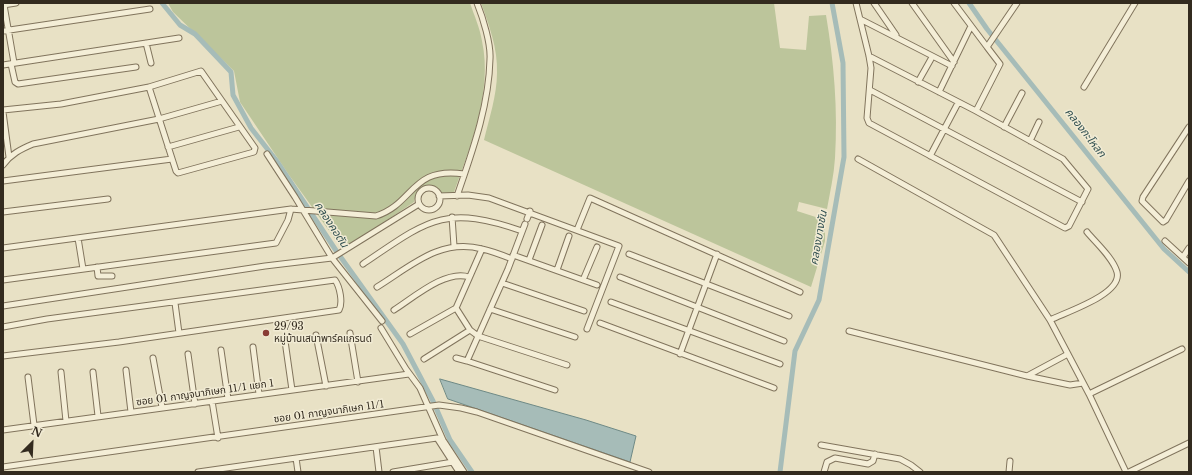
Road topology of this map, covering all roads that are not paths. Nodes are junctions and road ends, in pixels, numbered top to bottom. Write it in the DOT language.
graph roads {
  1 [pos="16,3"];
  2 [pos="477,3"];
  3 [pos="856,3"];
  4 [pos="874,3"];
  5 [pos="912,3"];
  6 [pos="954,3"];
  7 [pos="1017,3"];
  8 [pos="1135,3"];
  9 [pos="4,5"];
  10 [pos="150,9"];
  11 [pos="860,19"];
  12 [pos="971,26"];
  13 [pos="6,30"];
  14 [pos="897,36"];
  15 [pos="179,38"];
  16 [pos="146,43"];
  17 [pos="988,45"];
  18 [pos="869,56"];
  19 [pos="931,59"];
  20 [pos="151,63"];
  21 [pos="13,64"];
  22 [pos="953,64"];
  23 [pos="3,65"];
  24 [pos="136,67"];
  25 [pos="918,82"];
  26 [pos="149,87"];
  27 [pos="1084,87"];
  28 [pos="870,90"];
  29 [pos="939,92"];
  30 [pos="1022,93"];
  31 [pos="222,101"];
  32 [pos="958,103"];
  33 [pos="3,111"];
  34 [pos="976,111"];
  35 [pos="159,119"];
  36 [pos="1039,122"];
  37 [pos="239,127"];
  38 [pos="1004,127"];
  39 [pos="1189,127"];
  40 [pos="944,129"];
  41 [pos="1030,140"];
  42 [pos="5,145"];
  43 [pos="168,147"];
  44 [pos="267,154"];
  45 [pos="930,156"];
  46 [pos="9,157"];
  47 [pos="172,159"];
  48 [pos="858,160"];
  49 [pos="3,165"];
  50 [pos="464,174"];
  51 [pos="3,181"];
  52 [pos="1189,181"];
  53 [pos="439,196"];
  54 [pos="457,196"];
  55 [pos="108,199"];
  56 [pos="1082,202"];
  57 [pos="419,204"];
  58 [pos="291,209"];
  59 [pos="305,210"];
  60 [pos="530,211"];
  61 [pos="3,212"];
  62 [pos="452,217"];
  63 [pos="542,224"];
  64 [pos="577,230"];
  65 [pos="522,231"];
  66 [pos="1087,232"];
  67 [pos="569,236"];
  68 [pos="78,238"];
  69 [pos="1165,241"];
  70 [pos="454,246"];
  71 [pos="597,246"];
  72 [pos="3,248"];
  73 [pos="1189,248"];
  74 [pos="482,249"];
  75 [pos="628,254"];
  76 [pos="717,254"];
  77 [pos="333,257"];
  78 [pos="513,257"];
  79 [pos="1184,257"];
  80 [pos="529,260"];
  81 [pos="1189,263"];
  82 [pos="363,264"];
  83 [pos="96,267"];
  84 [pos="83,269"];
  85 [pos="557,270"];
  86 [pos="112,276"];
  87 [pos="469,277"];
  88 [pos="620,277"];
  89 [pos="3,280"];
  90 [pos="584,280"];
  91 [pos="502,283"];
  92 [pos="705,284"];
  93 [pos="597,285"];
  94 [pos="378,286"];
  95 [pos="800,292"];
  96 [pos="611,302"];
  97 [pos="176,303"];
  98 [pos="3,306"];
  99 [pos="697,306"];
  100 [pos="456,308"];
  101 [pos="490,309"];
  102 [pos="394,310"];
  103 [pos="584,310"];
  104 [pos="789,316"];
  105 [pos="382,320"];
  106 [pos="1050,320"];
  107 [pos="600,323"];
  108 [pos="3,327"];
  109 [pos="381,328"];
  110 [pos="587,329"];
  111 [pos="470,330"];
  112 [pos="688,330"];
  113 [pos="849,331"];
  114 [pos="179,332"];
  115 [pos="350,333"];
  116 [pos="410,334"];
  117 [pos="316,335"];
  118 [pos="478,336"];
  119 [pos="575,337"];
  120 [pos="285,341"];
  121 [pos="784,341"];
  122 [pos="253,347"];
  123 [pos="1182,349"];
  124 [pos="221,350"];
  125 [pos="188,354"];
  126 [pos="680,354"];
  127 [pos="1068,354"];
  128 [pos="3,356"];
  129 [pos="153,358"];
  130 [pos="424,358"];
  131 [pos="456,358"];
  132 [pos="466,361"];
  133 [pos="780,364"];
  134 [pos="567,365"];
  135 [pos="126,370"];
  136 [pos="61,372"];
  137 [pos="93,372"];
  138 [pos="409,374"];
  139 [pos="1027,376"];
  140 [pos="28,377"];
  141 [pos="358,382"];
  142 [pos="1083,383"];
  143 [pos="326,386"];
  144 [pos="774,388"];
  145 [pos="292,390"];
  146 [pos="554,390"];
  147 [pos="258,394"];
  148 [pos="1089,394"];
  149 [pos="228,399"];
  150 [pos="212,401"];
  151 [pos="195,404"];
  152 [pos="430,406"];
  153 [pos="162,407"];
  154 [pos="131,412"];
  155 [pos="98,416"];
  156 [pos="66,421"];
  157 [pos="34,426"];
  158 [pos="3,430"];
  159 [pos="218,438"];
  160 [pos="1189,443"];
  161 [pos="821,444"];
  162 [pos="376,447"];
  163 [pos="876,454"];
  164 [pos="296,458"];
  165 [pos="1010,461"];
  166 [pos="453,462"];
  167 [pos="3,467"];
  168 [pos="217,471"];
  169 [pos="198,472"];
  170 [pos="298,472"];
  171 [pos="379,472"];
  172 [pos="393,472"];
  173 [pos="459,472"];
  174 [pos="464,472"];
  175 [pos="649,472"];
  176 [pos="824,472"];
  177 [pos="920,472"];
  178 [pos="1009,472"];
  179 [pos="1126,472"];
  180 [pos="1129,472"];
  1 -- 9 [label="street"];
  2 -- 50 [label="street"];
  3 -- 11 [label="street"];
  4 -- 14 [label="street"];
  5 -- 22 [label="street"];
  6 -- 12 [label="street"];
  7 -- 17 [label="street"];
  8 -- 27 [label="street"];
  9 -- 13 [label="street"];
  10 -- 13 [label="street"];
  11 -- 14 [label="street"];
  11 -- 18 [label="street"];
  12 -- 17 [label="street"];
  12 -- 22 [label="street"];
  13 -- 21 [label="street"];
  14 -- 22 [label="street"];
  15 -- 16 [label="street"];
  16 -- 20 [label="street"];
  16 -- 21 [label="street"];
  17 -- 34 [label="street"];
  18 -- 25 [label="street"];
  18 -- 28 [label="street"];
  19 -- 25 [label="street"];
  21 -- 23 [label="street"];
  21 -- 24 [label="street"];
  22 -- 29 [label="street"];
  25 -- 29 [label="street"];
  26 -- 31 [label="street"];
  26 -- 33 [label="street"];
  26 -- 35 [label="street"];
  28 -- 40 [label="street"];
  28 -- 45 [label="street"];
  29 -- 32 [label="street"];
  30 -- 38 [label="street"];
  31 -- 35 [label="street"];
  31 -- 37 [label="street"];
  32 -- 34 [label="street"];
  32 -- 40 [label="street"];
  33 -- 42 [label="street"];
  34 -- 38 [label="street"];
  35 -- 43 [label="street"];
  35 -- 46 [label="street"];
  36 -- 41 [label="street"];
  37 -- 43 [label="street"];
  37 -- 47 [label="street"];
  38 -- 41 [label="street"];
  39 -- 52 [label="street"];
  40 -- 45 [label="street"];
  40 -- 56 [label="street"];
  41 -- 56 [label="street"];
  42 -- 46 [label="street"];
  43 -- 47 [label="street"];
  44 -- 59 [label="street"];
  45 -- 56 [label="street"];
  46 -- 49 [label="street"];
  47 -- 51 [label="street"];
  48 -- 106 [label="street"];
  50 -- 54 [label="street"];
  50 -- 59 [label="street"];
  53 -- 54 [label="street"];
  53 -- 57 [label="street"];
  53 -- 57 [label="street"];
  54 -- 60 [label="street"];
  55 -- 61 [label="street"];
  57 -- 77 [label="street"];
  58 -- 59 [label="street"];
  58 -- 68 [label="street"];
  58 -- 83 [label="street"];
  59 -- 77 [label="street"];
  60 -- 64 [label="street"];
  60 -- 65 [label="street"];
  62 -- 65 [label="street"];
  62 -- 70 [label="street"];
  62 -- 82 [label="street"];
  63 -- 80 [label="street"];
  64 -- 76 [label="street"];
  64 -- 110 [label="street"];
  65 -- 78 [label="street"];
  66 -- 106 [label="street"];
  67 -- 85 [label="street"];
  68 -- 72 [label="street"];
  68 -- 84 [label="street"];
  69 -- 79 [label="street"];
  70 -- 74 [label="street"];
  70 -- 94 [label="street"];
  71 -- 90 [label="street"];
  73 -- 79 [label="street"];
  74 -- 78 [label="street"];
  74 -- 87 [label="street"];
  75 -- 92 [label="street"];
  76 -- 92 [label="street"];
  76 -- 95 [label="street"];
  77 -- 98 [label="street"];
  77 -- 105 [label="street"];
  78 -- 80 [label="street"];
  78 -- 91 [label="street"];
  79 -- 81 [label="street"];
  80 -- 85 [label="street"];
  83 -- 84 [label="street"];
  83 -- 86 [label="street"];
  84 -- 89 [label="street"];
  85 -- 90 [label="street"];
  87 -- 100 [label="street"];
  87 -- 102 [label="street"];
  88 -- 99 [label="street"];
  90 -- 93 [label="street"];
  91 -- 101 [label="street"];
  91 -- 103 [label="street"];
  92 -- 99 [label="street"];
  92 -- 104 [label="street"];
  96 -- 112 [label="street"];
  97 -- 108 [label="street"];
  97 -- 114 [label="street"];
  97 -- 114 [label="street"];
  99 -- 112 [label="street"];
  99 -- 121 [label="street"];
  100 -- 111 [label="street"];
  100 -- 116 [label="street"];
  101 -- 118 [label="street"];
  101 -- 119 [label="street"];
  106 -- 127 [label="street"];
  107 -- 126 [label="street"];
  109 -- 138 [label="street"];
  111 -- 118 [label="street"];
  111 -- 130 [label="street"];
  112 -- 126 [label="street"];
  112 -- 133 [label="street"];
  113 -- 139 [label="street"];
  114 -- 128 [label="street"];
  115 -- 141 [label="street"];
  117 -- 143 [label="street"];
  118 -- 132 [label="street"];
  118 -- 134 [label="street"];
  120 -- 145 [label="street"];
  122 -- 147 [label="street"];
  123 -- 148 [label="street"];
  124 -- 149 [label="street"];
  125 -- 151 [label="street"];
  126 -- 144 [label="street"];
  127 -- 139 [label="street"];
  127 -- 142 [label="street"];
  129 -- 153 [label="street"];
  131 -- 132 [label="street"];
  132 -- 146 [label="street"];
  135 -- 154 [label="street"];
  136 -- 156 [label="street"];
  137 -- 155 [label="street"];
  138 -- 141 [label="street, ซอย 01 กาญจนาภิเษก 11/1 แยก 1"];
  138 -- 152 [label="street"];
  139 -- 142 [label="street"];
  140 -- 157 [label="street"];
  141 -- 143 [label="street, ซอย 01 กาญจนาภิเษก 11/1 แยก 1"];
  142 -- 148 [label="street"];
  143 -- 145 [label="street, ซอย 01 กาญจนาภิเษก 11/1 แยก 1"];
  145 -- 147 [label="street, ซอย 01 กาญจนาภิเษก 11/1 แยก 1"];
  147 -- 149 [label="street, ซอย 01 กาญจนาภิเษก 11/1 แยก 1"];
  148 -- 179 [label="street"];
  149 -- 150 [label="street, ซอย 01 กาญจนาภิเษก 11/1 แยก 1"];
  150 -- 151 [label="street, ซอย 01 กาญจนาภิเษก 11/1 แยก 1"];
  150 -- 159 [label="street"];
  151 -- 153 [label="street, ซอย 01 กาญจนาภิเษก 11/1 แยก 1"];
  152 -- 159 [label="street, ซอย 01 กาญจนาภิเษก 11/1"];
  152 -- 174 [label="street"];
  152 -- 175 [label="street, ซอย 01 กาญจนาภิเษก 11/1"];
  153 -- 154 [label="street, ซอย 01 กาญจนาภิเษก 11/1 แยก 1"];
  154 -- 155 [label="street, ซอย 01 กาญจนาภิเษก 11/1 แยก 1"];
  155 -- 156 [label="street, ซอย 01 กาญจนาภิเษก 11/1 แยก 1"];
  156 -- 157 [label="street, ซอย 01 กาญจนาภิเษก 11/1 แยก 1"];
  157 -- 158 [label="street, ซอย 01 กาญจนาภิเษก 11/1 แยก 1"];
  159 -- 167 [label="street, ซอย 01 กาญจนาภิเษก 11/1"];
  160 -- 180 [label="street"];
  161 -- 163 [label="street"];
  162 -- 164 [label="street"];
  162 -- 166 [label="street"];
  162 -- 171 [label="street"];
  163 -- 176 [label="street"];
  163 -- 177 [label="street"];
  164 -- 168 [label="street"];
  164 -- 170 [label="street"];
  165 -- 178 [label="street"];
  166 -- 172 [label="street"];
  166 -- 173 [label="street"];
  168 -- 169 [label="street"];
}
